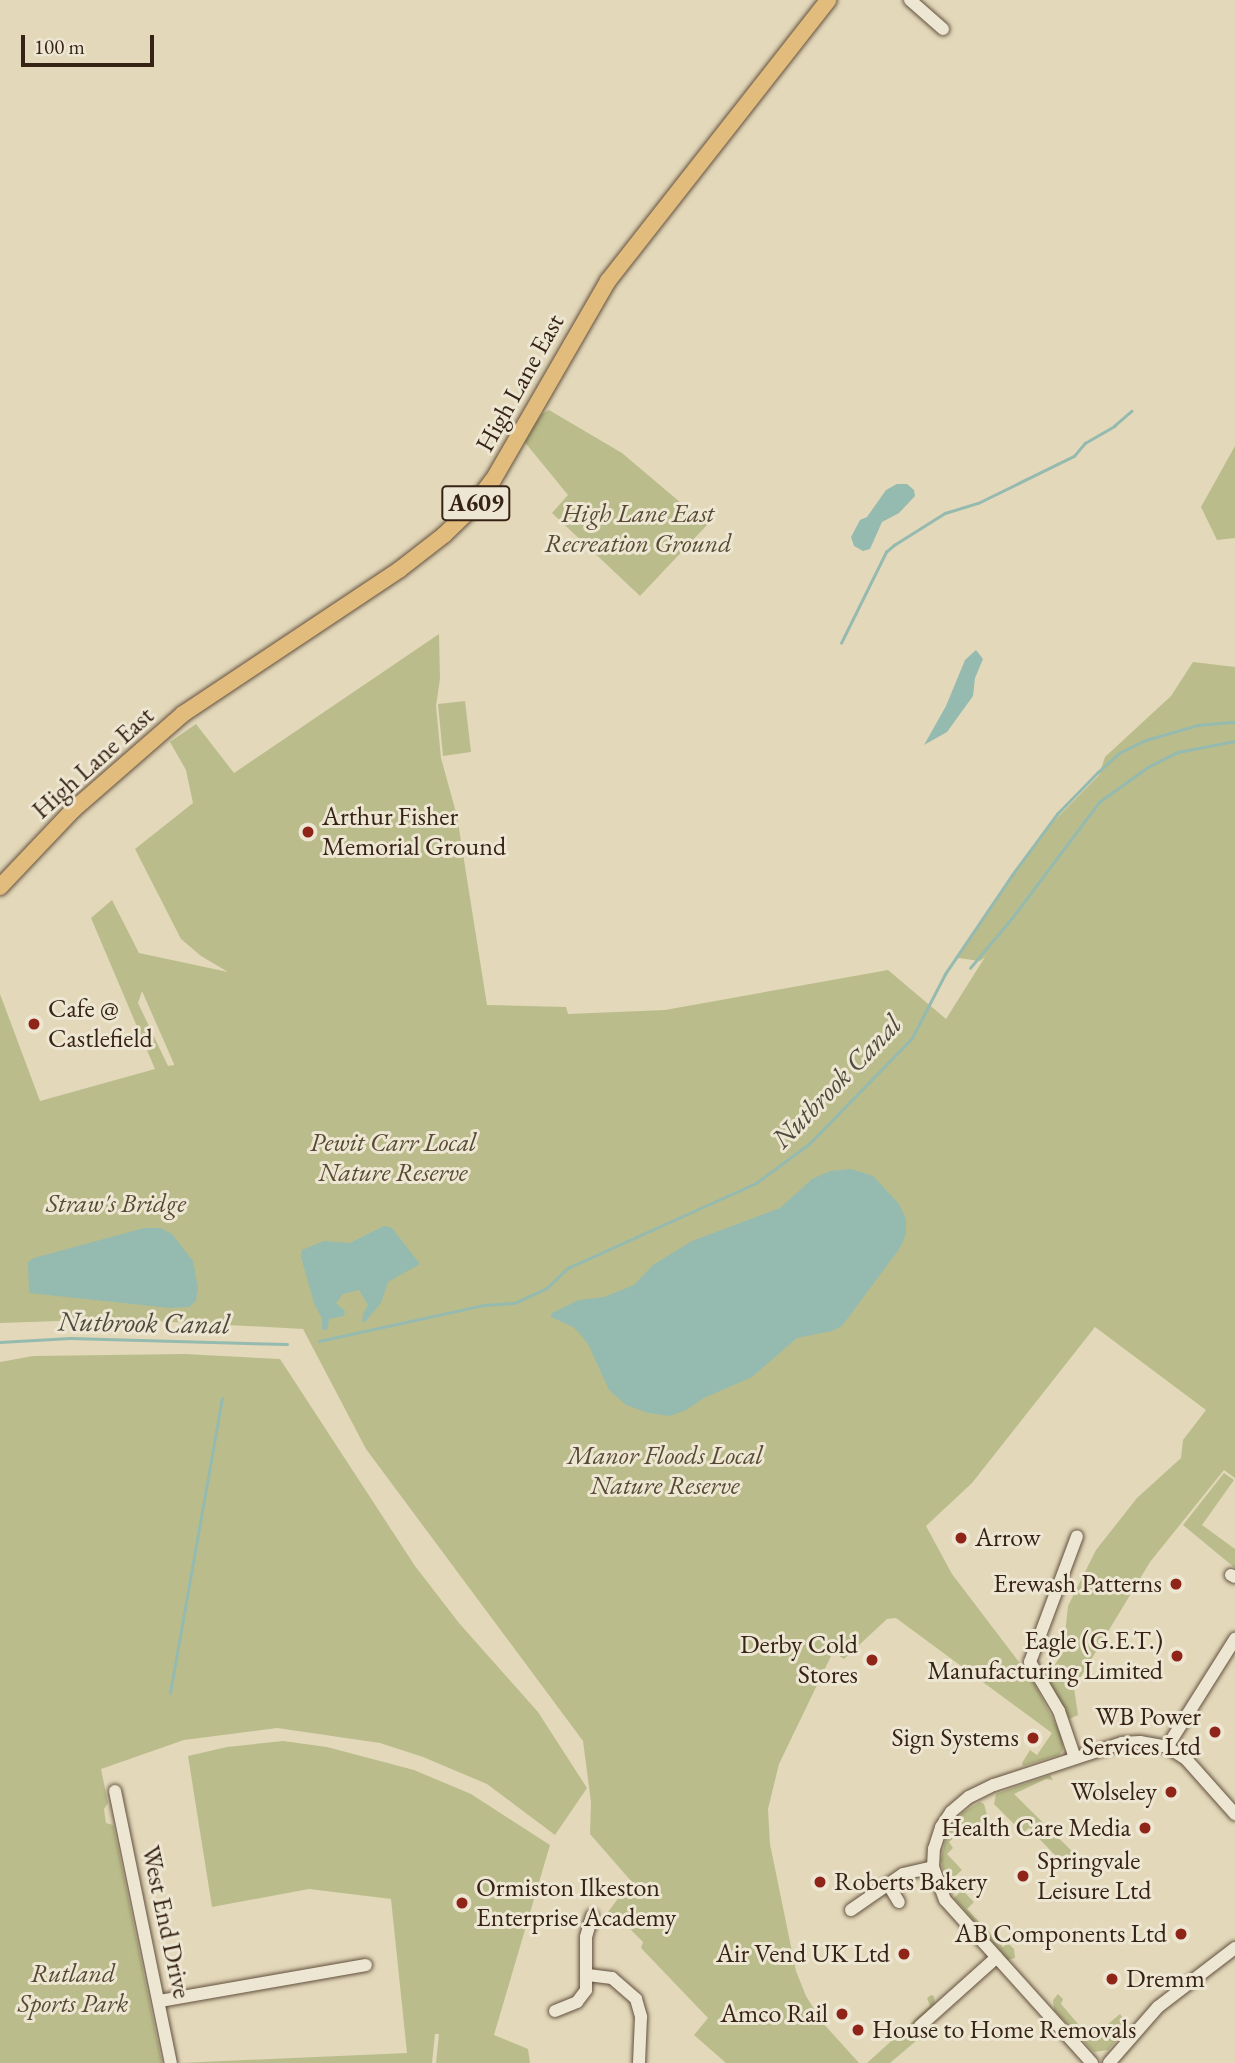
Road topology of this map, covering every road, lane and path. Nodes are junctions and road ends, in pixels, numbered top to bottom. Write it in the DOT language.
graph roads {
  1 [pos="828,0"];
  2 [pos="910,0"];
  3 [pos="943,29"];
  4 [pos="0,887"];
  5 [pos="1077,1536"];
  6 [pos="1235,1639"];
  7 [pos="1167,1747"];
  8 [pos="1075,1758"];
  9 [pos="116,1791"];
  10 [pos="1235,1814"];
  11 [pos="933,1867"];
  12 [pos="888,1884"];
  13 [pos="899,1902"];
  14 [pos="851,1910"];
  15 [pos="592,1916"];
  16 [pos="1235,1948"];
  17 [pos="997,1957"];
  18 [pos="366,1965"];
  19 [pos="588,1975"];
  20 [pos="160,2001"];
  21 [pos="555,2011"];
  22 [pos="920,2026"];
  23 [pos="171,2063"];
  24 [pos="639,2063"];
  25 [pos="1092,2063"];
  26 [pos="1109,2063"];
  1 -- 4 [label="main road, High Lane East / A609"];
  2 -- 3 [label="street"];
  5 -- 8 [label="street"];
  6 -- 7 [label="street"];
  7 -- 8 [label="street"];
  7 -- 10 [label="street"];
  8 -- 11 [label="street"];
  9 -- 20 [label="street, West End Drive"];
  11 -- 12 [label="street"];
  11 -- 17 [label="street"];
  12 -- 13 [label="street"];
  12 -- 14 [label="street"];
  15 -- 19 [label="street"];
  16 -- 26 [label="street"];
  17 -- 22 [label="street"];
  17 -- 25 [label="street"];
  18 -- 20 [label="street"];
  19 -- 21 [label="street"];
  19 -- 24 [label="street"];
  20 -- 23 [label="street, West End Drive"];
}
